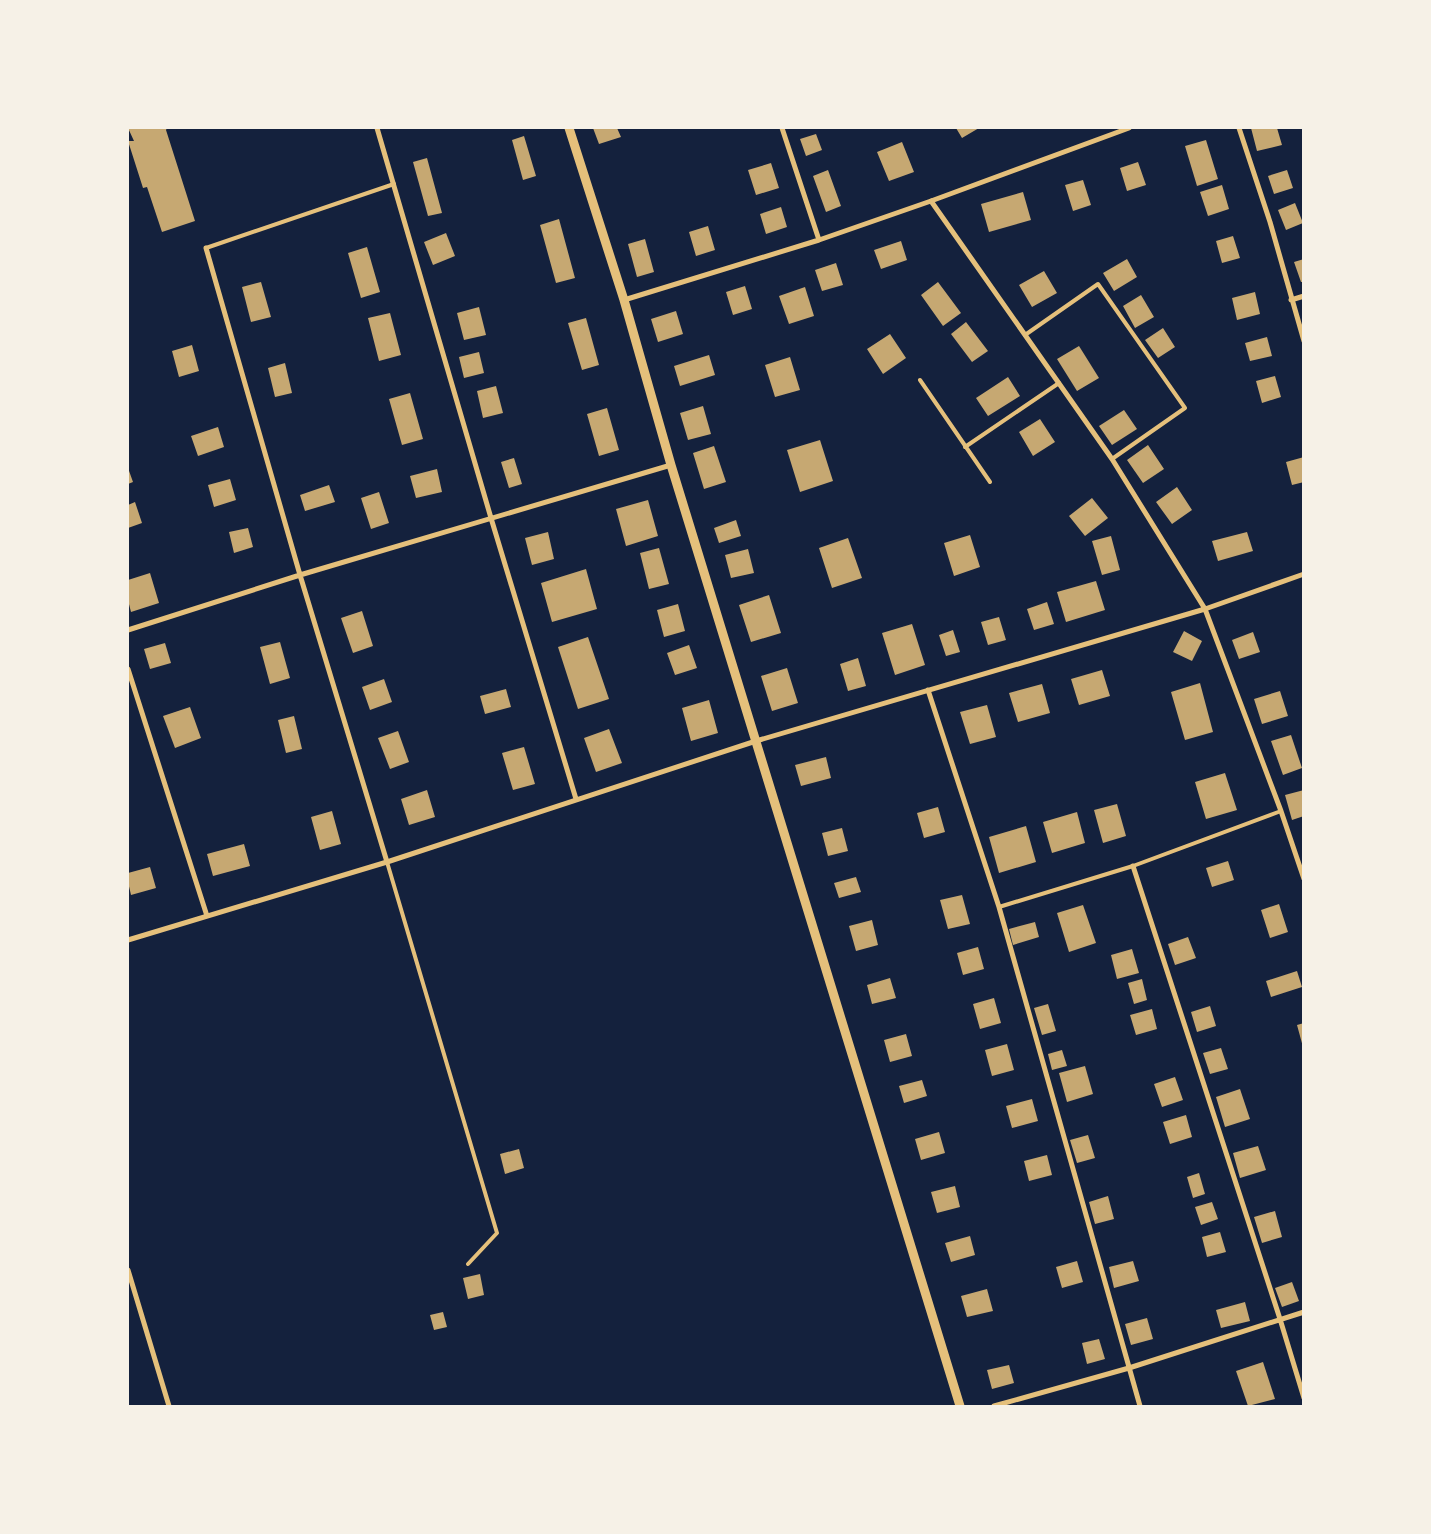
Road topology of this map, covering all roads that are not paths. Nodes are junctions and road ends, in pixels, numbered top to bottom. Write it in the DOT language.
graph roads {
  1 [pos="377,128"];
  2 [pos="569,128"];
  3 [pos="782,128"];
  4 [pos="1129,128"];
  5 [pos="1239,128"];
  6 [pos="394,184"];
  7 [pos="931,202"];
  8 [pos="819,240"];
  9 [pos="206,248"];
  10 [pos="1304,296"];
  11 [pos="624,300"];
  12 [pos="1292,300"];
  13 [pos="1025,335"];
  14 [pos="1304,341"];
  15 [pos="920,380"];
  16 [pos="1059,383"];
  17 [pos="965,447"];
  18 [pos="1112,459"];
  19 [pos="671,465"];
  20 [pos="990,482"];
  21 [pos="491,518"];
  22 [pos="1304,574"];
  23 [pos="300,575"];
  24 [pos="1205,609"];
  25 [pos="128,630"];
  26 [pos="128,668"];
  27 [pos="928,690"];
  28 [pos="756,741"];
  29 [pos="576,799"];
  30 [pos="1282,811"];
  31 [pos="387,862"];
  32 [pos="1133,866"];
  33 [pos="1304,879"];
  34 [pos="998,907"];
  35 [pos="207,916"];
  36 [pos="128,940"];
  37 [pos="468,1264"];
  38 [pos="128,1273"];
  39 [pos="1304,1312"];
  40 [pos="1280,1318"];
  41 [pos="1129,1368"];
  42 [pos="1304,1398"];
  43 [pos="169,1406"];
  44 [pos="960,1406"];
  45 [pos="994,1406"];
  46 [pos="1140,1406"];
  1 -- 6 [label="street"];
  2 -- 11 [label="street"];
  3 -- 8 [label="street"];
  4 -- 7 [label="street"];
  5 -- 12 [label="street"];
  6 -- 9 [label="lane"];
  6 -- 21 [label="street"];
  7 -- 8 [label="street"];
  7 -- 13 [label="street"];
  8 -- 11 [label="street"];
  9 -- 23 [label="street"];
  10 -- 12 [label="street"];
  11 -- 19 [label="street"];
  12 -- 14 [label="street"];
  13 -- 16 [label="street"];
  13 -- 18 [label="lane"];
  15 -- 17 [label="lane"];
  16 -- 17 [label="lane"];
  16 -- 18 [label="street"];
  17 -- 20 [label="lane"];
  18 -- 24 [label="street"];
  19 -- 21 [label="street"];
  19 -- 28 [label="street"];
  21 -- 23 [label="street"];
  21 -- 29 [label="street"];
  22 -- 24 [label="street"];
  23 -- 25 [label="street"];
  23 -- 31 [label="street"];
  24 -- 27 [label="street"];
  24 -- 30 [label="street"];
  26 -- 35 [label="street"];
  27 -- 28 [label="street"];
  27 -- 34 [label="street"];
  28 -- 29 [label="street"];
  28 -- 44 [label="street"];
  29 -- 31 [label="street"];
  30 -- 32 [label="lane"];
  30 -- 33 [label="street"];
  31 -- 35 [label="street"];
  31 -- 37 [label="lane"];
  32 -- 34 [label="lane"];
  32 -- 40 [label="street"];
  34 -- 41 [label="street"];
  35 -- 36 [label="street"];
  38 -- 43 [label="street"];
  39 -- 40 [label="street"];
  40 -- 41 [label="street"];
  40 -- 42 [label="street"];
  41 -- 45 [label="street"];
  41 -- 46 [label="street"];
}
